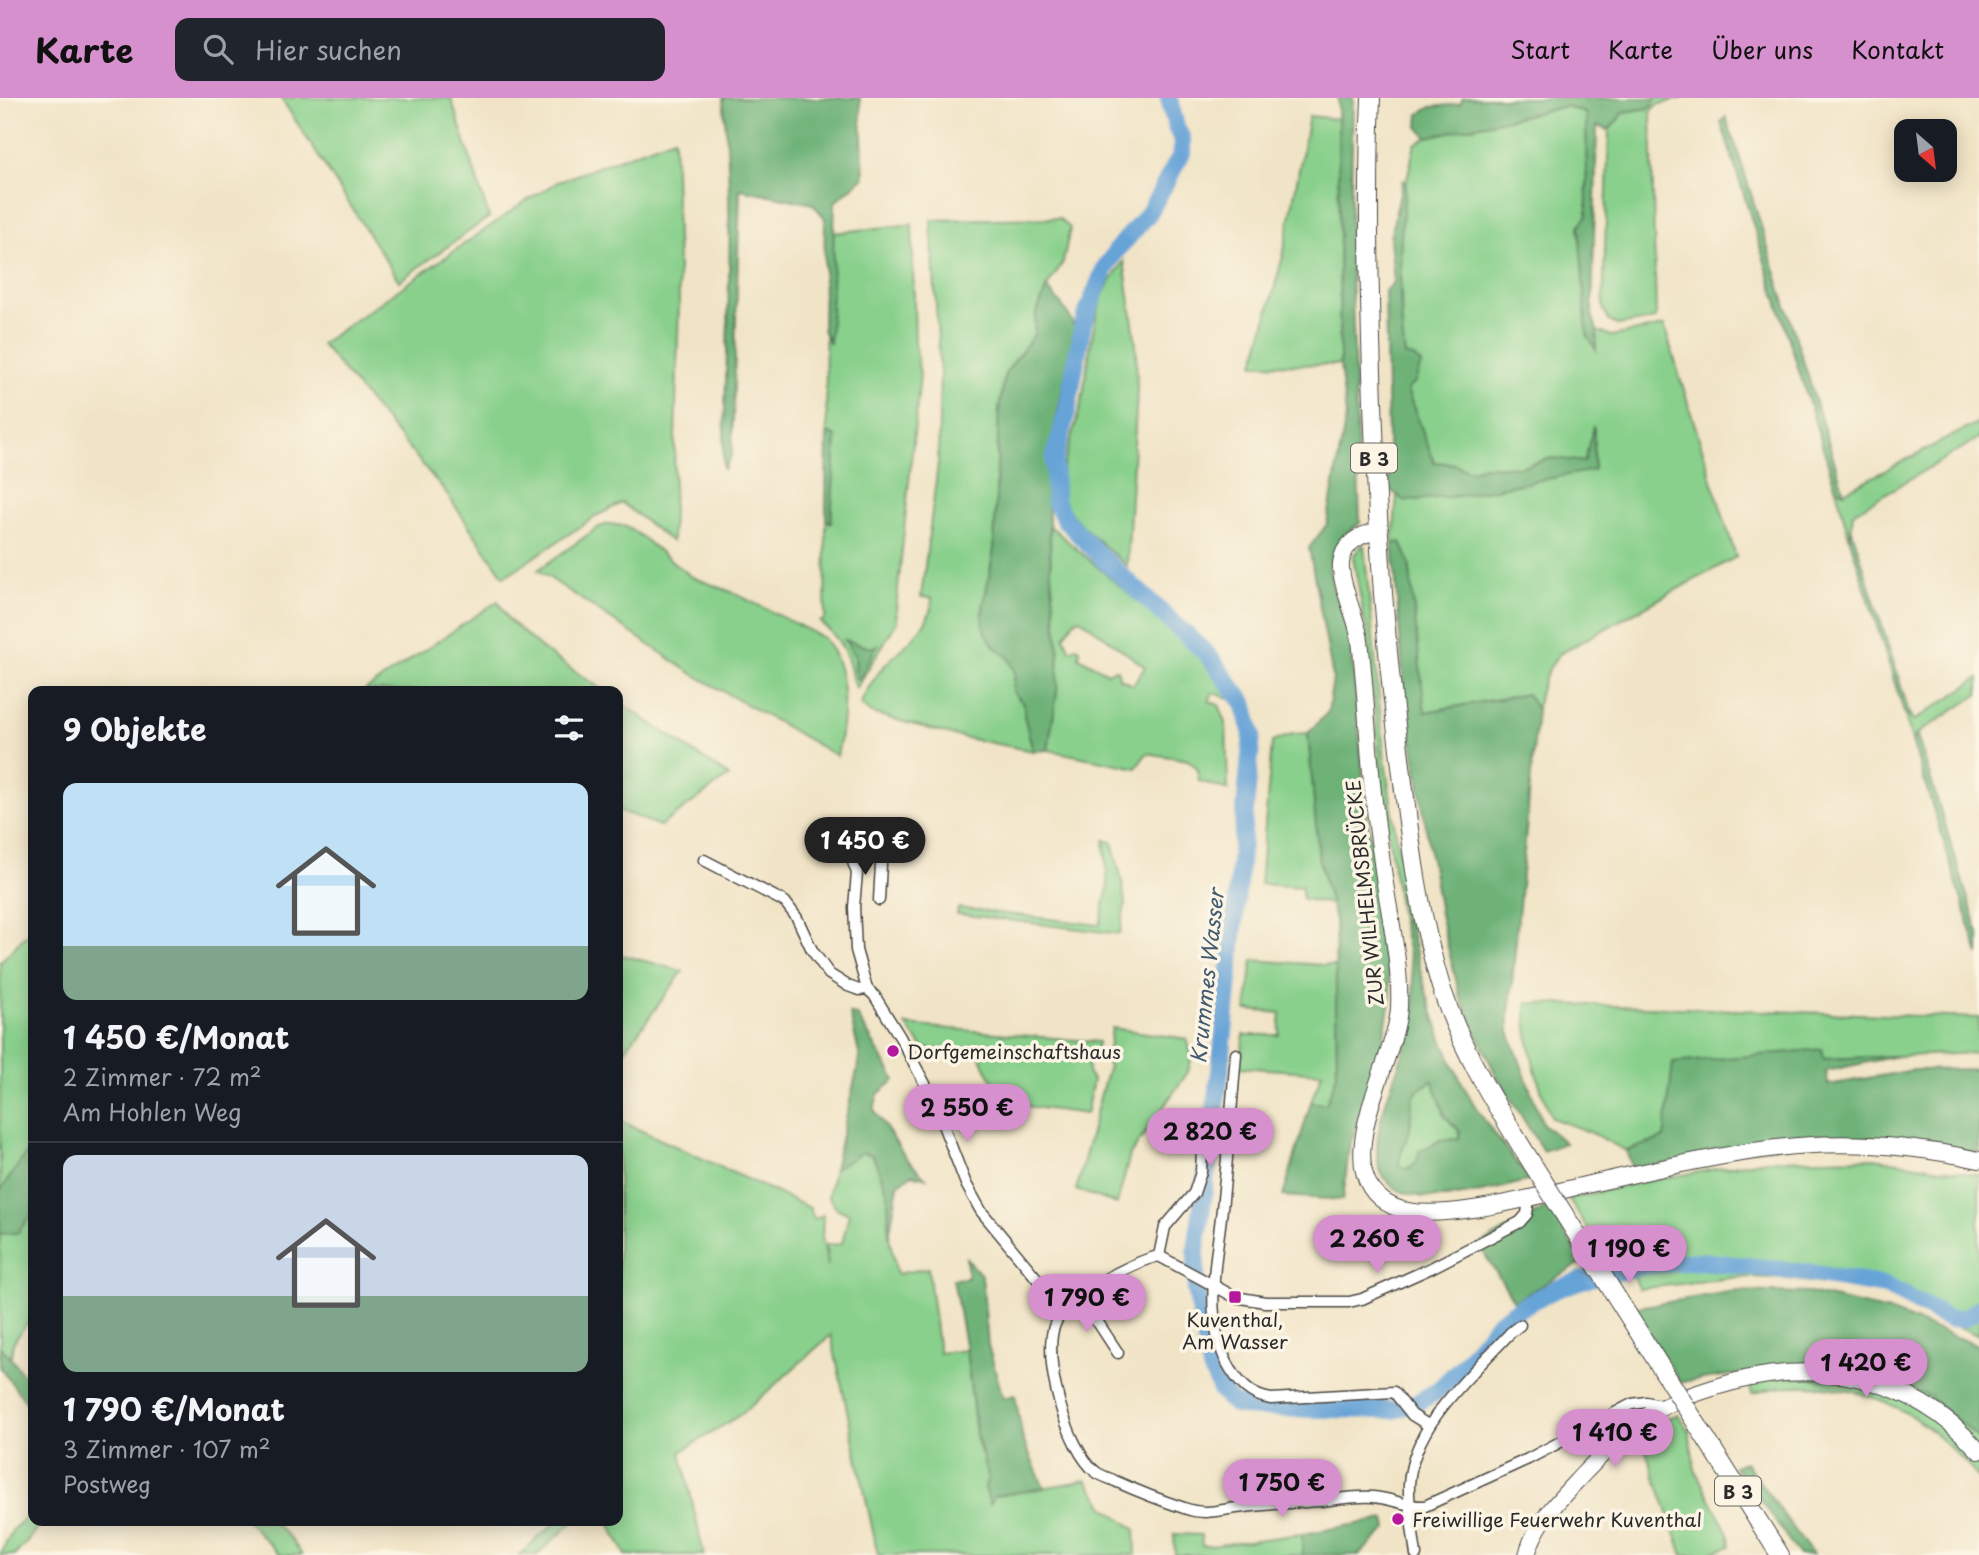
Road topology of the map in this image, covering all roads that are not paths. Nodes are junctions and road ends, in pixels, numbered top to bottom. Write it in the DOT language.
graph roads {
  1 [pos="1371,98"];
  2 [pos="1378,532"];
  3 [pos="831,829"];
  4 [pos="849,851"];
  5 [pos="704,860"];
  6 [pos="879,900"];
  7 [pos="867,989"];
  8 [pos="1236,1054"];
  9 [pos="1203,1131"];
  10 [pos="1979,1160"];
  11 [pos="1530,1198"];
  12 [pos="1553,1200"];
  13 [pos="1159,1256"];
  14 [pos="1213,1285"];
  15 [pos="1075,1300"];
  16 [pos="1063,1310"];
  17 [pos="1520,1325"];
  18 [pos="1118,1353"];
  19 [pos="1672,1403"];
  20 [pos="1428,1425"];
  21 [pos="1979,1451"];
  22 [pos="1410,1507"];
  23 [pos="1416,1555"];
  24 [pos="1527,1555"];
  25 [pos="1780,1555"];
  1 -- 2 [label="main road, B 3"];
  2 -- 11 [label="street, ZUR WILHELMSBRÜCKE"];
  2 -- 25 [label="main road, B 3, bridge"];
  3 -- 4 [label="street"];
  4 -- 6 [label="street"];
  4 -- 7 [label="street"];
  5 -- 7 [label="street"];
  7 -- 16 [label="street"];
  8 -- 14 [label="street"];
  9 -- 13 [label="street"];
  10 -- 12 [label="street, ZUR WILHELMSBRÜCKE"];
  11 -- 12 [label="street, ZUR WILHELMSBRÜCKE"];
  11 -- 14 [label="street"];
  12 -- 19 [label="street, bridge"];
  13 -- 14 [label="street"];
  13 -- 15 [label="street"];
  14 -- 20 [label="street"];
  15 -- 16 [label="street"];
  15 -- 18 [label="street"];
  16 -- 22 [label="street"];
  17 -- 20 [label="street"];
  19 -- 21 [label="street"];
  19 -- 22 [label="street"];
  19 -- 24 [label="street"];
  20 -- 22 [label="street"];
  22 -- 23 [label="street"];
}
